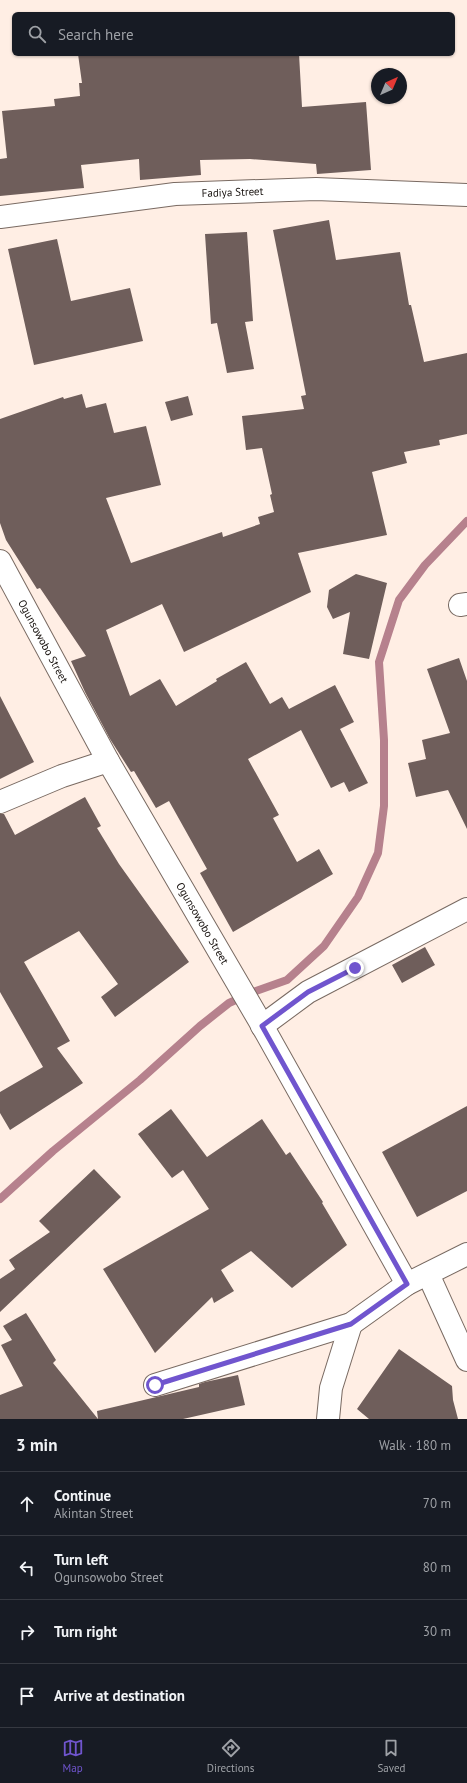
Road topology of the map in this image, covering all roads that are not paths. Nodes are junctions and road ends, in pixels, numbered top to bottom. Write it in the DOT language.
graph roads {
  1 [pos="467,194"];
  2 [pos="0,217"];
  3 [pos="0,561"];
  4 [pos="108,761"];
  5 [pos="0,802"];
  6 [pos="467,909"];
  7 [pos="261,1023"];
  8 [pos="467,1254"];
  9 [pos="428,1274"];
  10 [pos="407,1284"];
  11 [pos="351,1324"];
  12 [pos="467,1360"];
  13 [pos="155,1385"];
  14 [pos="328,1419"];
  1 -- 2 [label="street, Fadiya Street"];
  3 -- 4 [label="street, Ogunsowobo Street"];
  4 -- 5 [label="street"];
  4 -- 7 [label="street, Ogunsowobo Street"];
  6 -- 7 [label="street"];
  7 -- 10 [label="street, Ogunsowobo Street"];
  8 -- 9 [label="street"];
  9 -- 10 [label="street"];
  9 -- 12 [label="street"];
  10 -- 11 [label="street"];
  11 -- 13 [label="street"];
  11 -- 14 [label="street"];
}
